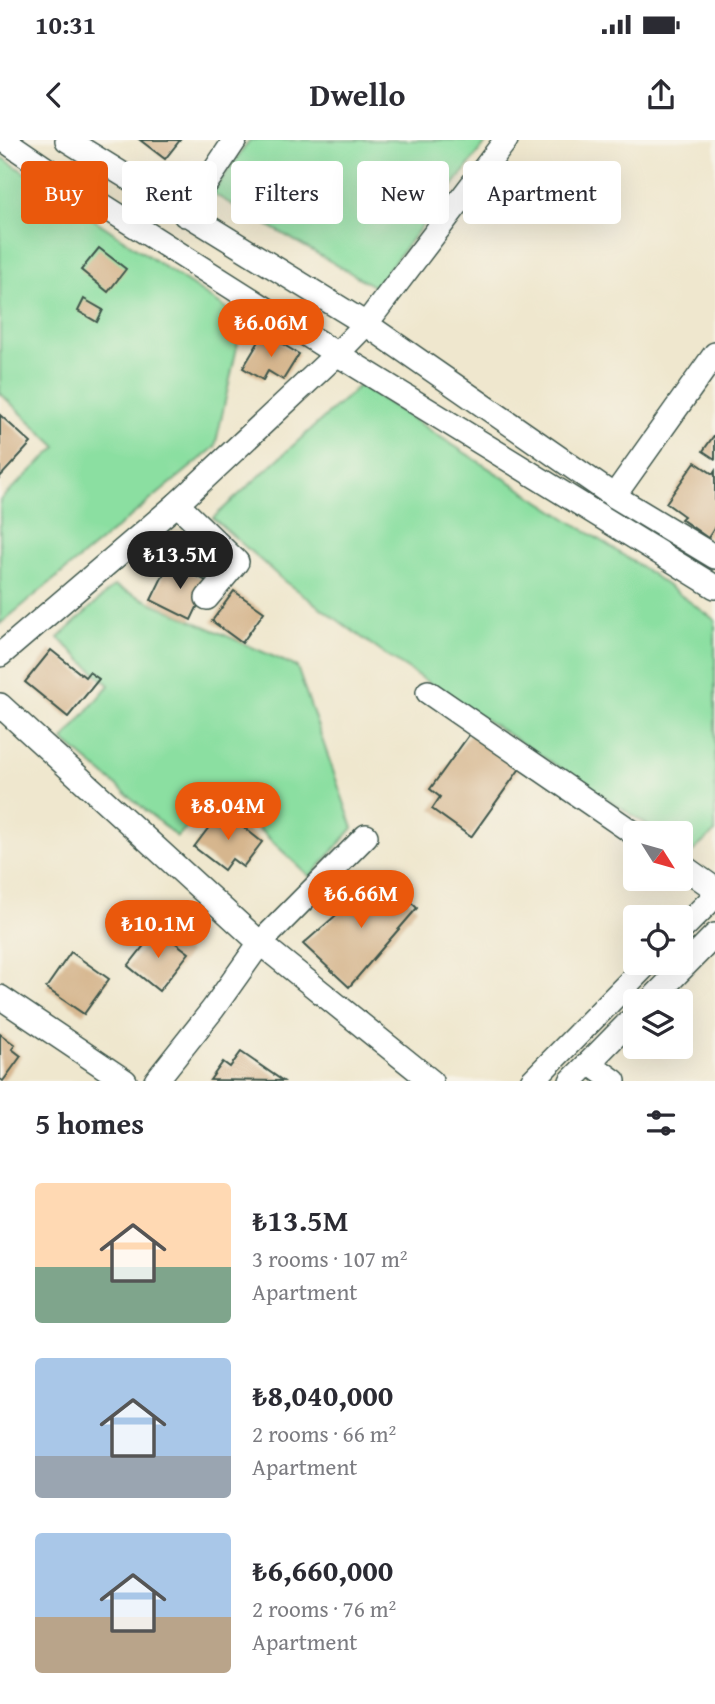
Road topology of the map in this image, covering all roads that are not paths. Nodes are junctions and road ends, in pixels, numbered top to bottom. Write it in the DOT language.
graph roads {
  1 [pos="4,140"];
  2 [pos="67,140"];
  3 [pos="235,140"];
  4 [pos="506,140"];
  5 [pos="217,167"];
  6 [pos="122,175"];
  7 [pos="200,224"];
  8 [pos="366,324"];
  9 [pos="337,354"];
  10 [pos="715,354"];
  11 [pos="614,496"];
  12 [pos="177,504"];
  13 [pos="715,556"];
  14 [pos="715,587"];
  15 [pos="207,598"];
  16 [pos="0,654"];
  17 [pos="428,692"];
  18 [pos="0,705"];
  19 [pos="623,826"];
  20 [pos="366,836"];
  21 [pos="693,873"];
  22 [pos="715,889"];
  23 [pos="715,896"];
  24 [pos="693,918"];
  25 [pos="715,935"];
  26 [pos="260,943"];
  27 [pos="636,975"];
  28 [pos="662,989"];
  29 [pos="0,997"];
  30 [pos="623,1028"];
  31 [pos="589,1063"];
  32 [pos="125,1081"];
  33 [pos="156,1081"];
  34 [pos="431,1081"];
  35 [pos="532,1081"];
  36 [pos="571,1081"];
  37 [pos="614,1081"];
  1 -- 9 [label="street"];
  2 -- 6 [label="street"];
  3 -- 5 [label="street"];
  4 -- 8 [label="street"];
  7 -- 8 [label="street"];
  8 -- 9 [label="street"];
  8 -- 11 [label="street"];
  9 -- 12 [label="street"];
  9 -- 14 [label="street"];
  10 -- 11 [label="street"];
  11 -- 13 [label="street"];
  12 -- 15 [label="street"];
  12 -- 16 [label="street"];
  17 -- 19 [label="street"];
  18 -- 26 [label="street"];
  20 -- 26 [label="street"];
  21 -- 22 [label="street"];
  23 -- 24 [label="street"];
  25 -- 28 [label="street"];
  26 -- 33 [label="street"];
  26 -- 34 [label="street"];
  27 -- 35 [label="street"];
  29 -- 32 [label="street"];
  30 -- 31 [label="street"];
  31 -- 36 [label="street"];
  31 -- 37 [label="street"];
}
